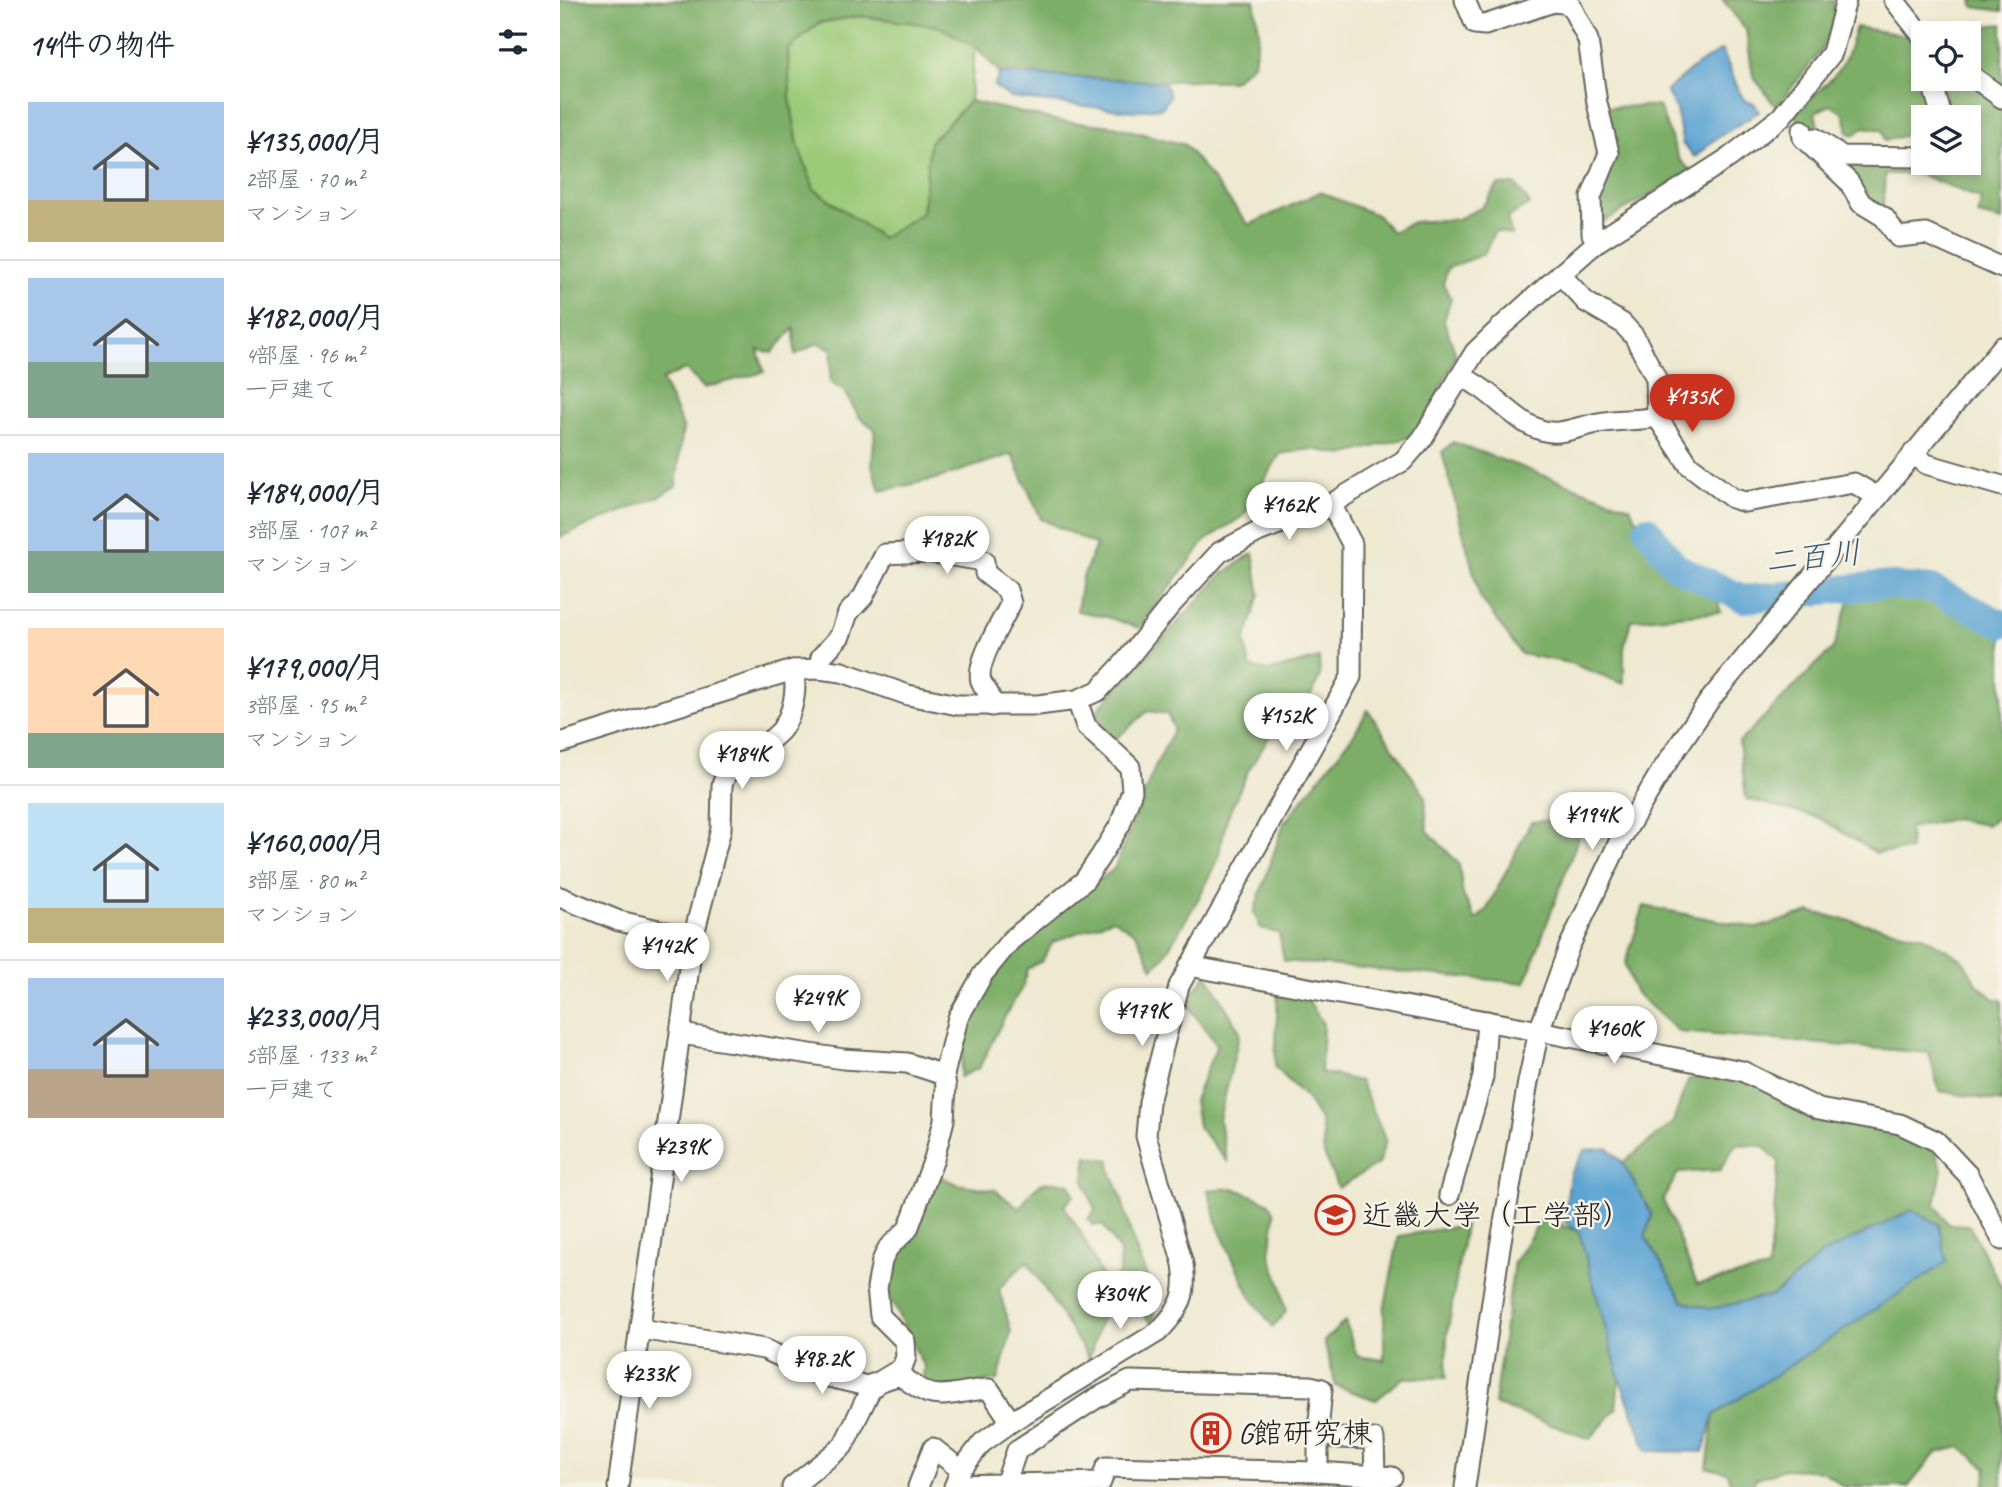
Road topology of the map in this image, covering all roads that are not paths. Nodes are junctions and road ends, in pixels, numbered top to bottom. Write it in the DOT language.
graph roads {
  1 [pos="1465,0"];
  2 [pos="1846,0"];
  3 [pos="1894,0"];
  4 [pos="1911,22"];
  5 [pos="1981,83"];
  6 [pos="2002,98"];
  7 [pos="1781,117"];
  8 [pos="1802,130"];
  9 [pos="1911,157"];
  10 [pos="1597,242"];
  11 [pos="2002,268"];
  12 [pos="1560,274"];
  13 [pos="2002,347"];
  14 [pos="1461,376"];
  15 [pos="1657,416"];
  16 [pos="1913,453"];
  17 [pos="2002,486"];
  18 [pos="1878,497"];
  19 [pos="1331,504"];
  20 [pos="819,669"];
  21 [pos="793,670"];
  22 [pos="1077,700"];
  23 [pos="992,706"];
  24 [pos="560,743"];
  25 [pos="560,897"];
  26 [pos="692,938"];
  27 [pos="1189,966"];
  28 [pos="1486,1021"];
  29 [pos="1539,1031"];
  30 [pos="681,1034"];
  31 [pos="944,1075"];
  32 [pos="1449,1195"];
  33 [pos="1997,1220"];
  34 [pos="2002,1240"];
  35 [pos="640,1329"];
  36 [pos="877,1383"];
  37 [pos="1011,1422"];
  38 [pos="1318,1432"];
  39 [pos="1318,1472"];
  40 [pos="957,1481"];
  41 [pos="1004,1486"];
  42 [pos="618,1487"];
  43 [pos="792,1487"];
  44 [pos="918,1487"];
  45 [pos="1465,1487"];
  1 -- 10 [label="street"];
  2 -- 7 [label="street"];
  3 -- 4 [label="street"];
  5 -- 6 [label="street"];
  7 -- 8 [label="street"];
  7 -- 10 [label="street"];
  8 -- 9 [label="street"];
  8 -- 11 [label="street"];
  10 -- 12 [label="street"];
  12 -- 14 [label="street"];
  12 -- 15 [label="street"];
  13 -- 16 [label="street"];
  14 -- 15 [label="street"];
  14 -- 19 [label="street"];
  15 -- 18 [label="street"];
  16 -- 17 [label="street"];
  16 -- 18 [label="street"];
  18 -- 29 [label="street"];
  19 -- 22 [label="street"];
  19 -- 27 [label="street"];
  20 -- 21 [label="street"];
  20 -- 23 [label="street"];
  20 -- 23 [label="street"];
  21 -- 24 [label="street"];
  21 -- 26 [label="street"];
  22 -- 23 [label="street"];
  22 -- 31 [label="street"];
  25 -- 26 [label="street"];
  26 -- 30 [label="street"];
  27 -- 28 [label="street"];
  27 -- 37 [label="street"];
  28 -- 29 [label="street"];
  28 -- 32 [label="street"];
  29 -- 33 [label="street"];
  29 -- 45 [label="street"];
  30 -- 31 [label="street"];
  30 -- 35 [label="street"];
  31 -- 36 [label="street"];
  33 -- 34 [label="street"];
  35 -- 36 [label="street"];
  35 -- 42 [label="street"];
  36 -- 37 [label="street"];
  36 -- 43 [label="street"];
  37 -- 40 [label="street"];
  38 -- 39 [label="street"];
  38 -- 39 [label="street"];
  38 -- 41 [label="street"];
  39 -- 41 [label="street"];
  40 -- 41 [label="street"];
  40 -- 44 [label="street"];
}
